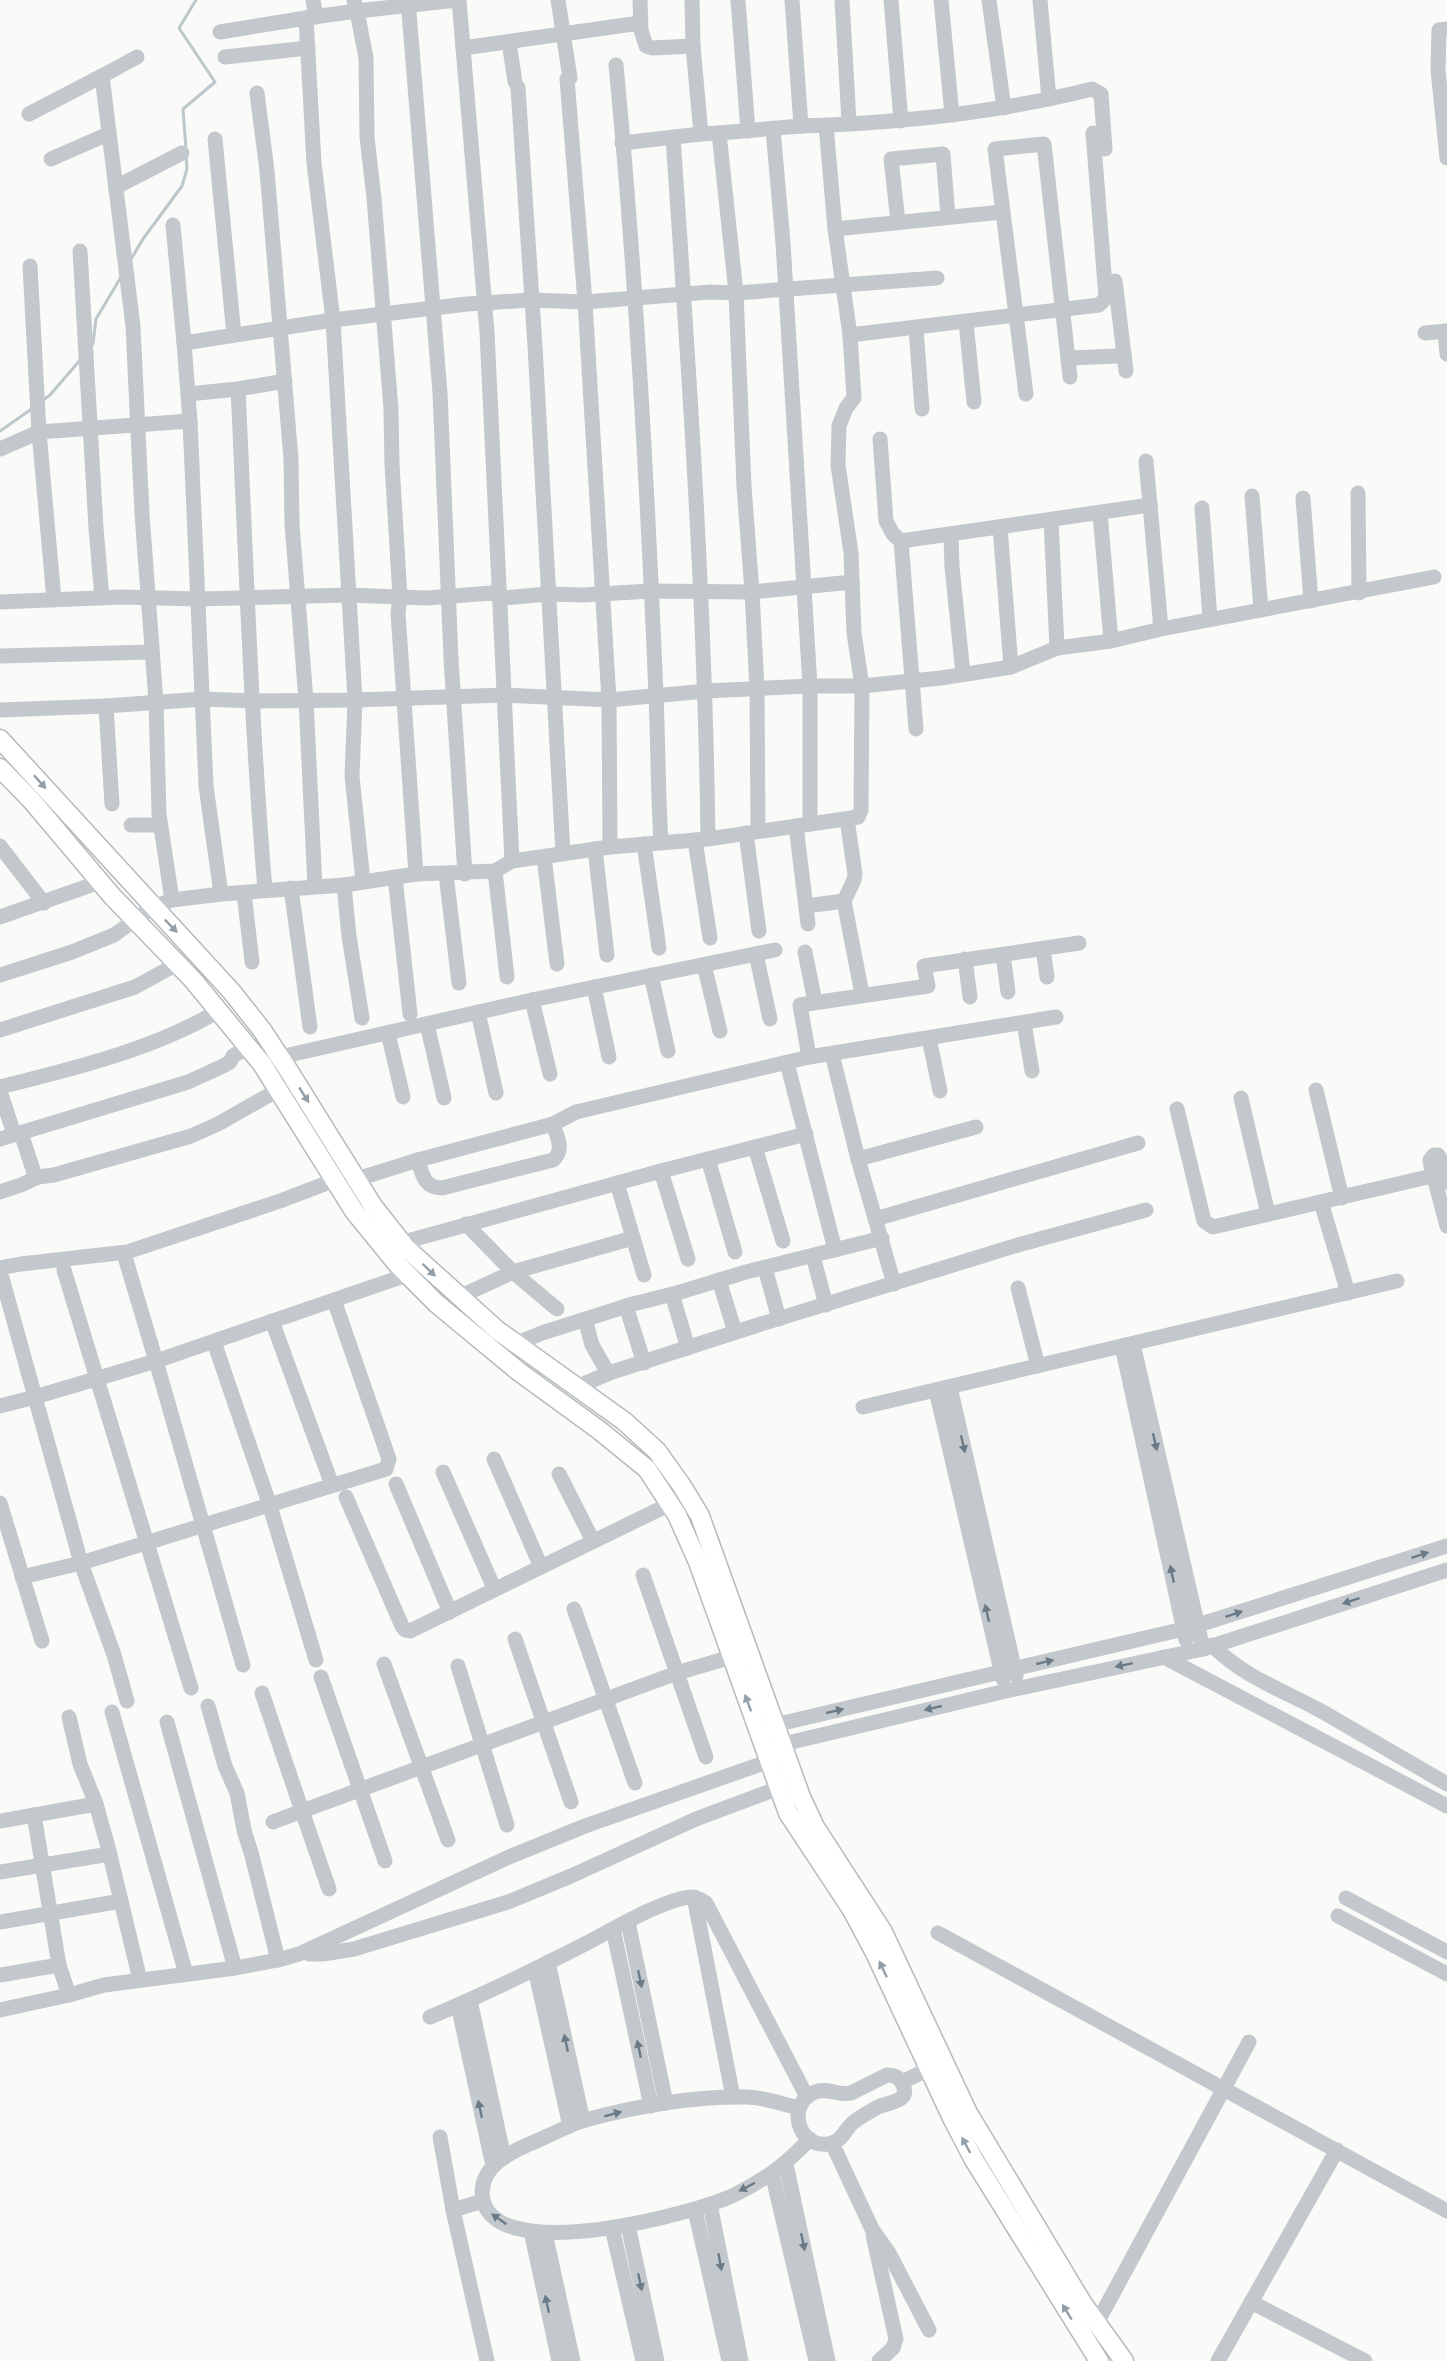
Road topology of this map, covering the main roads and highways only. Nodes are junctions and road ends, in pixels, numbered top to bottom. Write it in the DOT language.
graph roads {
  1 [pos="0,739"];
  2 [pos="0,768"];
  3 [pos="1099,2361"];
  4 [pos="1124,2361"];
  1 -- 4 [label="main road, one-way"];
  3 -- 2 [label="main road, one-way"];
}
